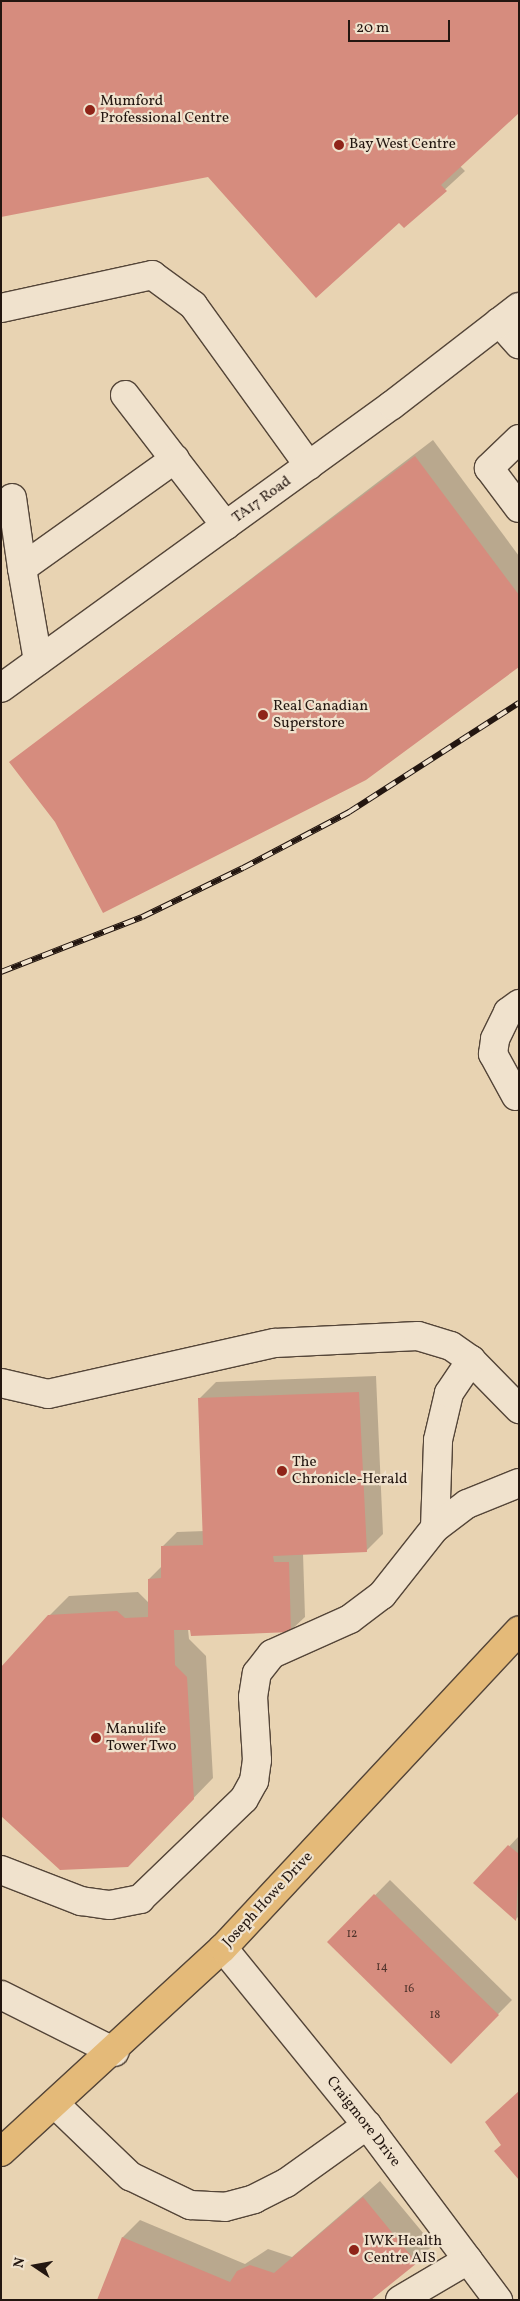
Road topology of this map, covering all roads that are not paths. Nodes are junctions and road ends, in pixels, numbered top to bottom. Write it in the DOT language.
graph roads {
  1 [pos="1,308"];
  2 [pos="509,314"];
  3 [pos="519,344"];
  4 [pos="125,395"];
  5 [pos="519,439"];
  6 [pos="175,459"];
  7 [pos="309,466"];
  8 [pos="12,498"];
  9 [pos="519,508"];
  10 [pos="226,526"];
  11 [pos="22,568"];
  12 [pos="38,661"];
  13 [pos="1,688"];
  14 [pos="519,1004"];
  15 [pos="516,1096"];
  16 [pos="471,1360"];
  17 [pos="1,1383"];
  18 [pos="519,1409"];
  19 [pos="519,1483"];
  20 [pos="435,1528"];
  21 [pos="519,1631"];
  22 [pos="1,1870"];
  23 [pos="223,1948"];
  24 [pos="1,1995"];
  25 [pos="115,2052"];
  26 [pos="56,2105"];
  27 [pos="367,2126"];
  28 [pos="1,2152"];
  29 [pos="468,2260"];
  30 [pos="400,2300"];
  31 [pos="498,2300"];
  1 -- 7 [label="street"];
  2 -- 3 [label="street"];
  2 -- 7 [label="street, TA17 Road"];
  4 -- 6 [label="street"];
  5 -- 9 [label="street"];
  6 -- 10 [label="street"];
  6 -- 11 [label="street"];
  7 -- 10 [label="street, TA17 Road"];
  8 -- 11 [label="street"];
  10 -- 12 [label="street, TA17 Road"];
  11 -- 12 [label="street"];
  12 -- 13 [label="street, TA17 Road"];
  14 -- 15 [label="street"];
  16 -- 17 [label="street"];
  16 -- 18 [label="street"];
  16 -- 20 [label="street"];
  19 -- 20 [label="street"];
  20 -- 22 [label="street"];
  21 -- 23 [label="main road, Joseph Howe Drive"];
  23 -- 25 [label="main road, Joseph Howe Drive"];
  23 -- 27 [label="street, Craigmore Drive"];
  24 -- 25 [label="street"];
  25 -- 26 [label="main road, Joseph Howe Drive"];
  26 -- 27 [label="street"];
  26 -- 28 [label="main road, Joseph Howe Drive"];
  27 -- 29 [label="street, Craigmore Drive"];
  29 -- 30 [label="street"];
  29 -- 31 [label="street, Craigmore Drive"];
}
